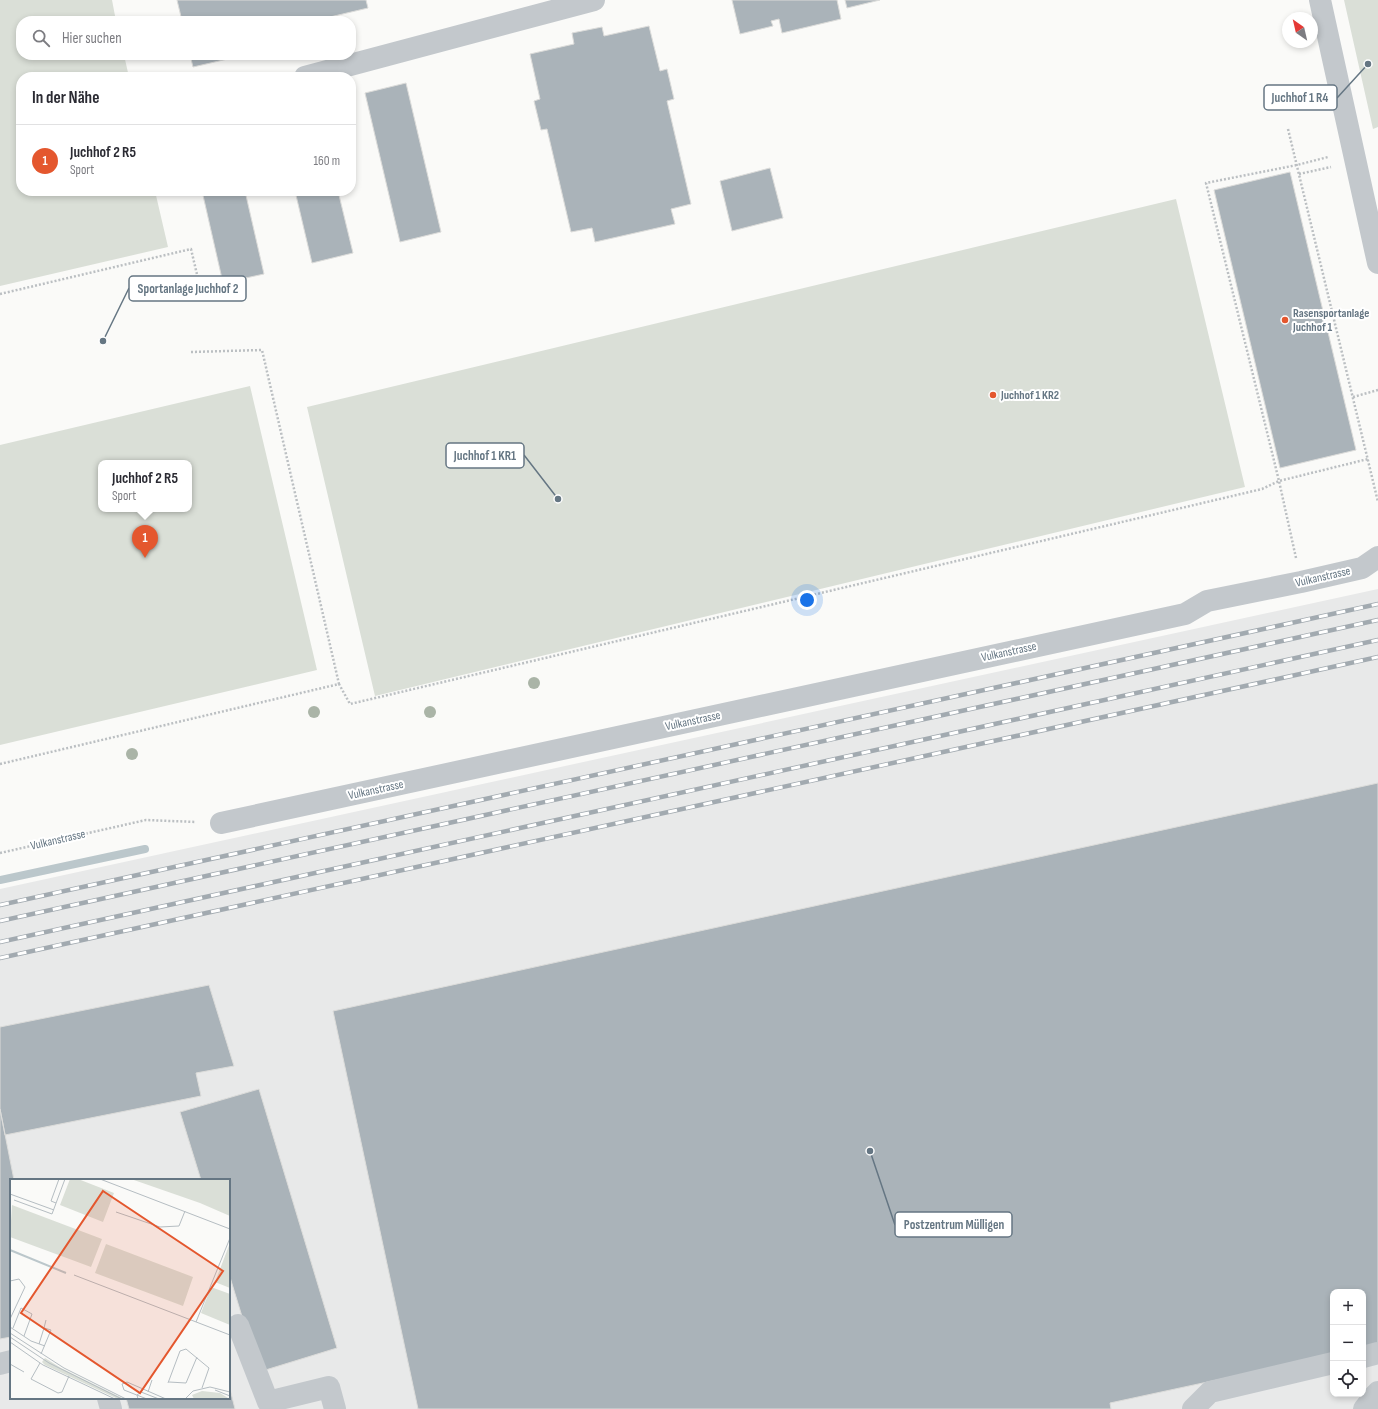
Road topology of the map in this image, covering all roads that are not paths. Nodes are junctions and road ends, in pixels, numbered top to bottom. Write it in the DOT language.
graph roads {
  1 [pos="594,0"];
  2 [pos="1320,0"];
  3 [pos="325,72"];
  4 [pos="1378,263"];
  5 [pos="1378,557"];
  6 [pos="220,823"];
  7 [pos="238,1325"];
  8 [pos="1378,1353"];
  9 [pos="1366,1355"];
  10 [pos="10,1361"];
  11 [pos="0,1364"];
  12 [pos="1330,1365"];
  13 [pos="1378,1392"];
  14 [pos="108,1399"];
  15 [pos="269,1406"];
  16 [pos="111,1409"];
  17 [pos="335,1409"];
  18 [pos="1193,1409"];
  19 [pos="1364,1409"];
  1 -- 3 [label="street"];
  2 -- 4 [label="street"];
  5 -- 6 [label="street, Vulkanstrasse"];
  7 -- 15 [label="street"];
  8 -- 9 [label="street"];
  10 -- 11 [label="street"];
  12 -- 18 [label="street"];
  13 -- 19 [label="street"];
  14 -- 16 [label="street"];
  15 -- 17 [label="street"];
}
